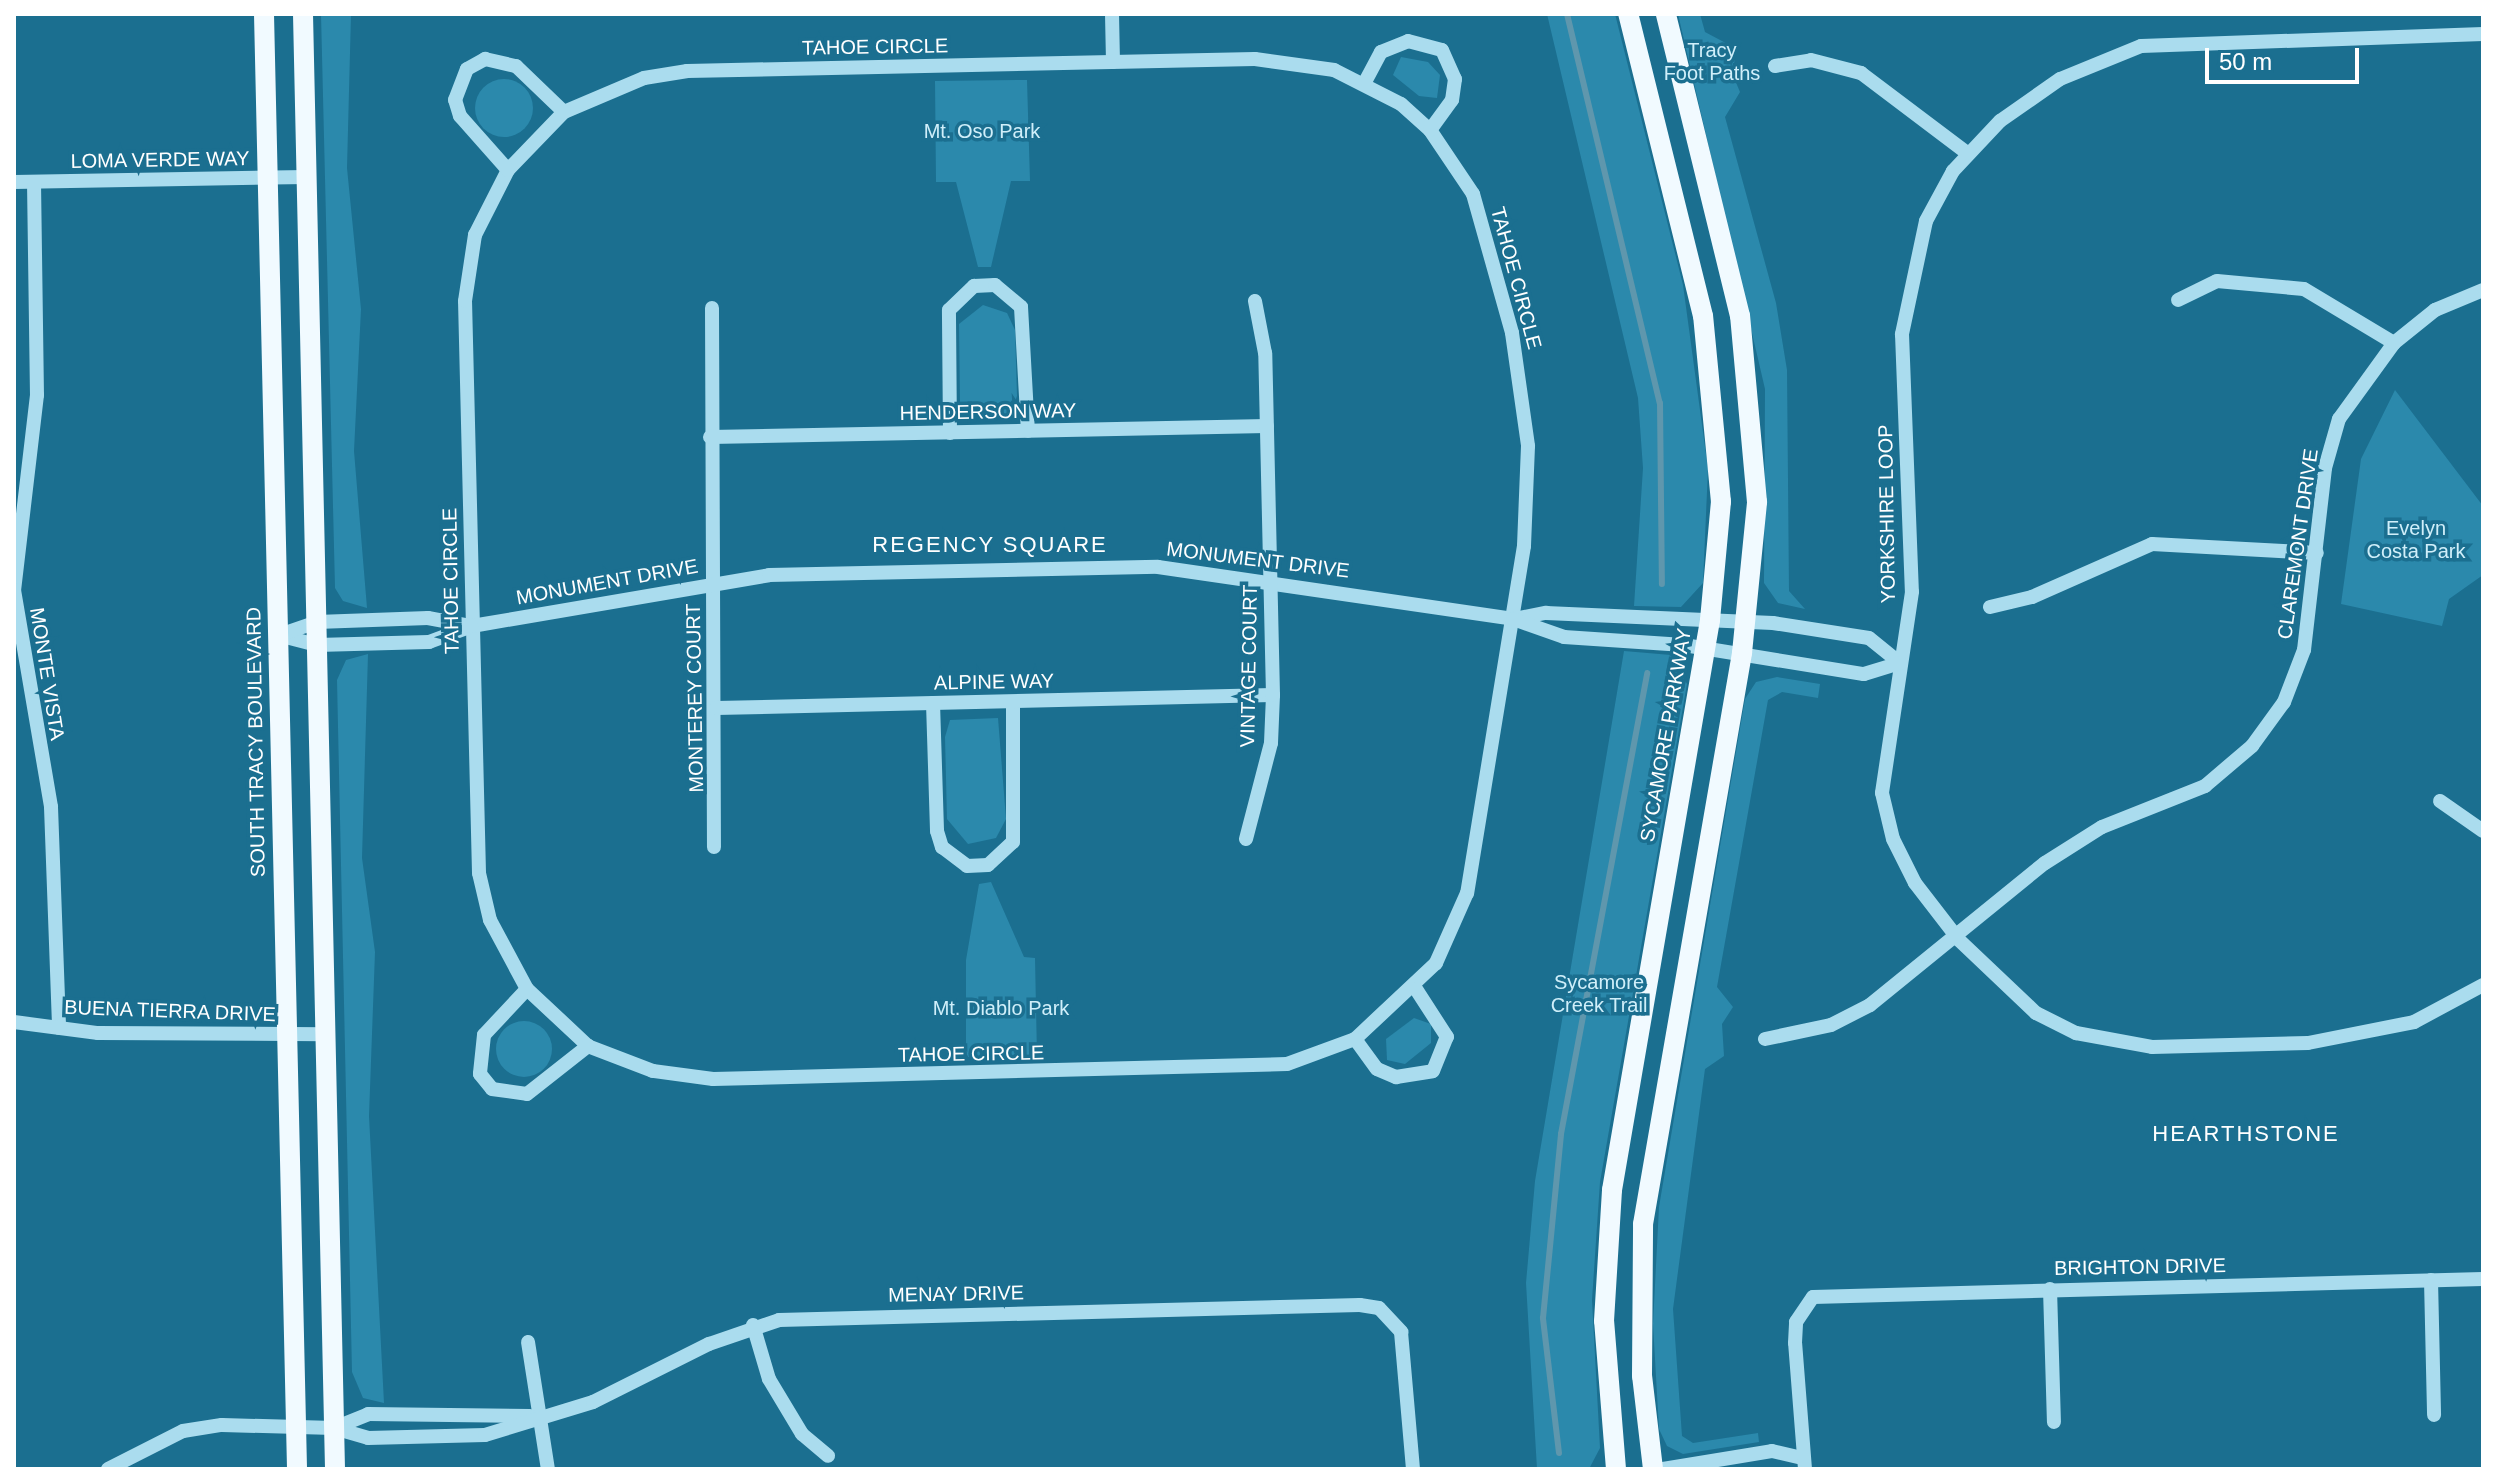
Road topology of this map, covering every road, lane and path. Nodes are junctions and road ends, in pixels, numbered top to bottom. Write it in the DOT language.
graph roads {
  1 [pos="264,14"];
  2 [pos="303,14"];
  3 [pos="1112,14"];
  4 [pos="1628,14"];
  5 [pos="1666,14"];
  6 [pos="2483,34"];
  7 [pos="1113,62"];
  8 [pos="1775,66"];
  9 [pos="1365,82"];
  10 [pos="564,112"];
  11 [pos="1430,130"];
  12 [pos="1967,153"];
  13 [pos="508,170"];
  14 [pos="268,177"];
  15 [pos="307,177"];
  16 [pos="14,182"];
  17 [pos="34,182"];
  18 [pos="2483,290"];
  19 [pos="2178,300"];
  20 [pos="1255,301"];
  21 [pos="712,308"];
  22 [pos="2394,343"];
  23 [pos="1267,426"];
  24 [pos="1028,431"];
  25 [pos="950,433"];
  26 [pos="710,437"];
  27 [pos="2317,553"];
  28 [pos="1271,578"];
  29 [pos="713,583"];
  30 [pos="14,590"];
  31 [pos="1990,607"];
  32 [pos="1513,619"];
  33 [pos="1710,620"];
  34 [pos="1746,621"];
  35 [pos="317,622"];
  36 [pos="472,626"];
  37 [pos="278,635"];
  38 [pos="317,645"];
  39 [pos="1705,648"];
  40 [pos="1742,653"];
  41 [pos="1900,663"];
  42 [pos="1273,695"];
  43 [pos="1013,702"];
  44 [pos="933,703"];
  45 [pos="716,708"];
  46 [pos="2440,801"];
  47 [pos="2483,831"];
  48 [pos="1246,839"];
  49 [pos="714,847"];
  50 [pos="1959,940"];
  51 [pos="2483,985"];
  52 [pos="527,989"];
  53 [pos="1416,989"];
  54 [pos="14,1022"];
  55 [pos="59,1028"];
  56 [pos="325,1034"];
  57 [pos="287,1035"];
  58 [pos="1355,1039"];
  59 [pos="1765,1039"];
  60 [pos="588,1046"];
  61 [pos="2483,1279"];
  62 [pos="2431,1280"];
  63 [pos="2050,1289"];
  64 [pos="753,1325"];
  65 [pos="528,1342"];
  66 [pos="2434,1415"];
  67 [pos="538,1417"];
  68 [pos="2054,1422"];
  69 [pos="296,1426"];
  70 [pos="334,1428"];
  71 [pos="828,1456"];
  72 [pos="1804,1464"];
  73 [pos="108,1469"];
  74 [pos="297,1469"];
  75 [pos="335,1469"];
  76 [pos="548,1469"];
  77 [pos="1413,1469"];
  78 [pos="1616,1469"];
  79 [pos="1653,1469"];
  80 [pos="1663,1469"];
  81 [pos="1784,1469"];
  1 -- 14 [label="main road, SOUTH TRACY BOULEVARD"];
  2 -- 15 [label="main road"];
  3 -- 7 [label="street"];
  4 -- 33 [label="main road, SYCAMORE PARKWAY"];
  5 -- 34 [label="main road"];
  6 -- 12 [label="street, YORKSHIRE LOOP"];
  7 -- 9 [label="street, TAHOE CIRCLE"];
  7 -- 10 [label="street, TAHOE CIRCLE"];
  8 -- 12 [label="street"];
  9 -- 11 [label="street, TAHOE CIRCLE"];
  9 -- 11 [label="street"];
  10 -- 13 [label="street, TAHOE CIRCLE"];
  10 -- 13 [label="street"];
  11 -- 32 [label="street, TAHOE CIRCLE"];
  12 -- 41 [label="street, YORKSHIRE LOOP"];
  13 -- 36 [label="street, TAHOE CIRCLE"];
  14 -- 15 [label="street, LOMA VERDE WAY"];
  14 -- 17 [label="street, LOMA VERDE WAY"];
  14 -- 37 [label="main road, SOUTH TRACY BOULEVARD"];
  15 -- 35 [label="main road"];
  16 -- 17 [label="street, LOMA VERDE WAY"];
  17 -- 30 [label="street, MONTE VISTA"];
  18 -- 22 [label="street, CLAREMONT DRIVE"];
  19 -- 22 [label="street"];
  20 -- 23 [label="street, VINTAGE COURT"];
  21 -- 26 [label="street, MONTEREY COURT"];
  22 -- 27 [label="street, CLAREMONT DRIVE"];
  23 -- 24 [label="street, HENDERSON WAY"];
  23 -- 28 [label="street, VINTAGE COURT"];
  24 -- 25 [label="street, HENDERSON WAY"];
  24 -- 25 [label="street"];
  25 -- 26 [label="street, HENDERSON WAY"];
  26 -- 29 [label="street, MONTEREY COURT"];
  27 -- 31 [label="street"];
  27 -- 50 [label="street, CLAREMONT DRIVE"];
  28 -- 29 [label="street, MONUMENT DRIVE"];
  28 -- 32 [label="street, MONUMENT DRIVE"];
  28 -- 42 [label="street, VINTAGE COURT"];
  29 -- 36 [label="street, MONUMENT DRIVE"];
  29 -- 45 [label="street, MONTEREY COURT"];
  30 -- 55 [label="street, MONTE VISTA"];
  32 -- 33 [label="street, MONUMENT DRIVE"];
  32 -- 39 [label="street, MONUMENT DRIVE"];
  32 -- 53 [label="street, TAHOE CIRCLE"];
  33 -- 34 [label="street, MONUMENT DRIVE"];
  33 -- 39 [label="main road, SYCAMORE PARKWAY"];
  34 -- 40 [label="main road"];
  34 -- 41 [label="street, MONUMENT DRIVE"];
  35 -- 36 [label="street, MONUMENT DRIVE"];
  35 -- 37 [label="street, MONUMENT DRIVE"];
  35 -- 38 [label="main road"];
  36 -- 38 [label="street, MONUMENT DRIVE"];
  36 -- 52 [label="street, TAHOE CIRCLE"];
  37 -- 38 [label="street, MONUMENT DRIVE"];
  37 -- 57 [label="main road, SOUTH TRACY BOULEVARD"];
  38 -- 56 [label="main road"];
  39 -- 40 [label="street, MONUMENT DRIVE"];
  39 -- 78 [label="main road, SYCAMORE PARKWAY"];
  40 -- 41 [label="street, MONUMENT DRIVE"];
  40 -- 79 [label="main road"];
  41 -- 50 [label="street, YORKSHIRE LOOP"];
  42 -- 43 [label="street, ALPINE WAY"];
  42 -- 48 [label="street, VINTAGE COURT"];
  43 -- 44 [label="street, ALPINE WAY"];
  43 -- 44 [label="street"];
  44 -- 45 [label="street, ALPINE WAY"];
  45 -- 49 [label="street, MONTEREY COURT"];
  46 -- 47 [label="street"];
  50 -- 51 [label="street, YORKSHIRE LOOP"];
  50 -- 59 [label="street, CLAREMONT DRIVE"];
  52 -- 60 [label="street, TAHOE CIRCLE"];
  52 -- 60 [label="street"];
  53 -- 58 [label="street, TAHOE CIRCLE"];
  53 -- 58 [label="street"];
  54 -- 55 [label="street, BUENA TIERRA DRIVE"];
  55 -- 57 [label="street, BUENA TIERRA DRIVE"];
  56 -- 57 [label="street, BUENA TIERRA DRIVE"];
  56 -- 70 [label="main road"];
  57 -- 69 [label="main road, SOUTH TRACY BOULEVARD"];
  58 -- 60 [label="street, TAHOE CIRCLE"];
  61 -- 62 [label="street, BRIGHTON DRIVE"];
  62 -- 63 [label="street, BRIGHTON DRIVE"];
  62 -- 66 [label="street"];
  63 -- 68 [label="street"];
  63 -- 72 [label="street, BRIGHTON DRIVE"];
  64 -- 67 [label="street, MENAY DRIVE"];
  64 -- 71 [label="street"];
  64 -- 77 [label="street, MENAY DRIVE"];
  65 -- 67 [label="street"];
  67 -- 70 [label="street, MENAY DRIVE"];
  67 -- 70 [label="street, MENAY DRIVE"];
  67 -- 76 [label="street"];
  69 -- 70 [label="street"];
  69 -- 73 [label="street"];
  69 -- 74 [label="main road, SOUTH TRACY BOULEVARD"];
  70 -- 75 [label="main road"];
  72 -- 80 [label="street"];
  72 -- 81 [label="street"];
}
